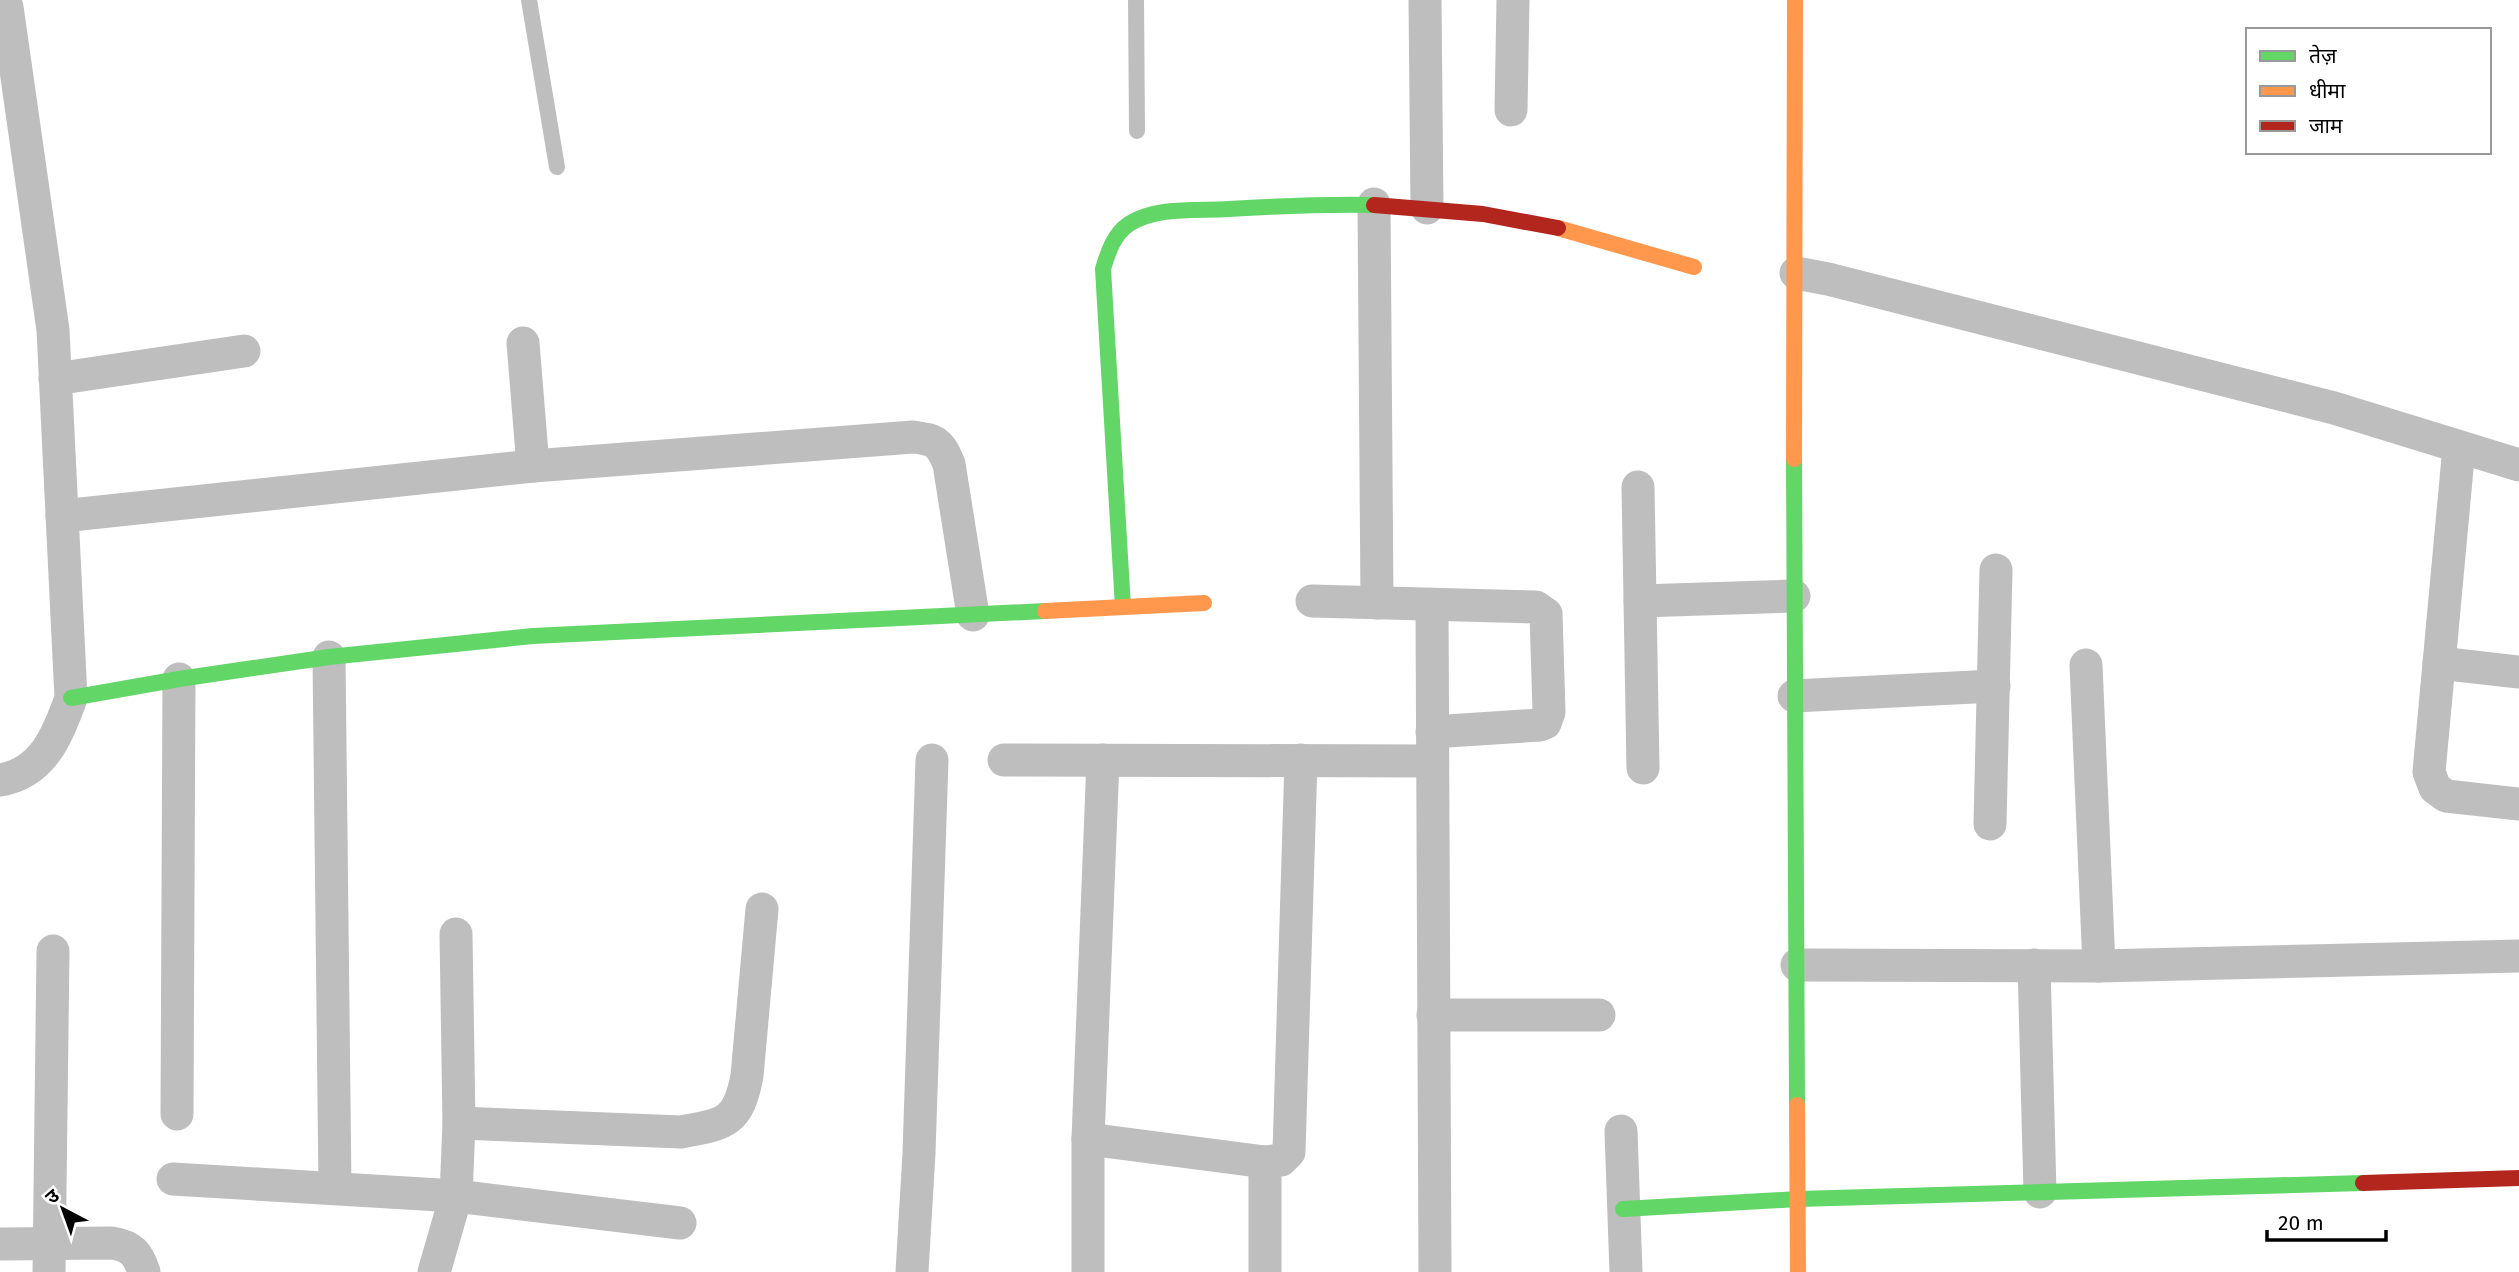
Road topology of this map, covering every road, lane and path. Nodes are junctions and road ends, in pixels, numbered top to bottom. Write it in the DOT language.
graph roads {
  1 [pos="529,0"];
  2 [pos="1136,0"];
  3 [pos="1425,0"];
  4 [pos="1513,0"];
  5 [pos="1795,0"];
  6 [pos="12,5"];
  7 [pos="1511,110"];
  8 [pos="1137,131"];
  9 [pos="557,167"];
  10 [pos="1374,204"];
  11 [pos="1427,208"];
  12 [pos="1694,267"];
  13 [pos="1796,273"];
  14 [pos="523,343"];
  15 [pos="244,351"];
  16 [pos="55,379"];
  17 [pos="2459,447"];
  18 [pos="2519,465"];
  19 [pos="533,466"];
  20 [pos="1638,487"];
  21 [pos="62,516"];
  22 [pos="1996,570"];
  23 [pos="1794,596"];
  24 [pos="1312,601"];
  25 [pos="1640,601"];
  26 [pos="1204,603"];
  27 [pos="1377,603"];
  28 [pos="1432,605"];
  29 [pos="1123,607"];
  30 [pos="973,615"];
  31 [pos="329,657"];
  32 [pos="2439,663"];
  33 [pos="2086,666"];
  34 [pos="2519,672"];
  35 [pos="179,679"];
  36 [pos="1994,686"];
  37 [pos="1794,696"];
  38 [pos="71,698"];
  39 [pos="1432,746"];
  40 [pos="932,760"];
  41 [pos="1003,760"];
  42 [pos="1103,760"];
  43 [pos="1301,760"];
  44 [pos="1643,768"];
  45 [pos="0,780"];
  46 [pos="2519,804"];
  47 [pos="1990,824"];
  48 [pos="762,909"];
  49 [pos="456,934"];
  50 [pos="53,951"];
  51 [pos="2519,956"];
  52 [pos="1797,965"];
  53 [pos="2034,965"];
  54 [pos="2099,965"];
  55 [pos="1433,1015"];
  56 [pos="1599,1015"];
  57 [pos="177,1114"];
  58 [pos="459,1123"];
  59 [pos="1621,1131"];
  60 [pos="1088,1139"];
  61 [pos="1265,1162"];
  62 [pos="2519,1178"];
  63 [pos="173,1179"];
  64 [pos="335,1188"];
  65 [pos="2039,1192"];
  66 [pos="456,1196"];
  67 [pos="1798,1199"];
  68 [pos="1623,1209"];
  69 [pos="680,1223"];
  70 [pos="0,1244"];
  71 [pos="49,1258"];
  72 [pos="144,1272"];
  73 [pos="434,1272"];
  74 [pos="912,1272"];
  75 [pos="1088,1272"];
  76 [pos="1265,1272"];
  77 [pos="1435,1272"];
  78 [pos="1626,1272"];
  79 [pos="1798,1272"];
  1 -- 9 [label="lane"];
  2 -- 8 [label="lane"];
  3 -- 11 [label="street"];
  4 -- 7 [label="street"];
  5 -- 13 [label="street"];
  6 -- 16 [label="street"];
  10 -- 11 [label="street"];
  10 -- 27 [label="street"];
  10 -- 29 [label="street"];
  11 -- 12 [label="street"];
  13 -- 17 [label="street"];
  13 -- 23 [label="street"];
  14 -- 19 [label="street"];
  15 -- 16 [label="street"];
  16 -- 21 [label="street"];
  17 -- 18 [label="street"];
  17 -- 32 [label="street"];
  19 -- 21 [label="street"];
  19 -- 30 [label="street"];
  20 -- 25 [label="street"];
  21 -- 38 [label="street"];
  22 -- 36 [label="street"];
  23 -- 25 [label="street"];
  23 -- 37 [label="street"];
  24 -- 27 [label="street"];
  25 -- 44 [label="street"];
  26 -- 29 [label="street"];
  27 -- 28 [label="street"];
  28 -- 39 [label="street"];
  28 -- 39 [label="street"];
  29 -- 30 [label="street"];
  30 -- 31 [label="street"];
  31 -- 35 [label="street"];
  31 -- 64 [label="street"];
  32 -- 34 [label="street"];
  32 -- 46 [label="street"];
  33 -- 54 [label="street"];
  35 -- 38 [label="street"];
  35 -- 57 [label="street"];
  36 -- 37 [label="street"];
  36 -- 47 [label="street"];
  37 -- 52 [label="street"];
  38 -- 45 [label="street"];
  39 -- 43 [label="street"];
  39 -- 55 [label="street"];
  40 -- 74 [label="street"];
  41 -- 42 [label="street"];
  42 -- 43 [label="street"];
  42 -- 60 [label="street"];
  43 -- 61 [label="street"];
  48 -- 58 [label="street"];
  49 -- 58 [label="street"];
  50 -- 71 [label="street"];
  51 -- 54 [label="street"];
  52 -- 53 [label="street"];
  52 -- 67 [label="street"];
  53 -- 54 [label="street"];
  53 -- 65 [label="street"];
  55 -- 56 [label="street"];
  55 -- 77 [label="street"];
  58 -- 66 [label="street"];
  59 -- 68 [label="street"];
  60 -- 61 [label="street"];
  60 -- 75 [label="street"];
  61 -- 76 [label="street"];
  62 -- 65 [label="street"];
  63 -- 64 [label="street"];
  64 -- 66 [label="street"];
  65 -- 67 [label="street"];
  66 -- 69 [label="street"];
  66 -- 73 [label="street"];
  67 -- 68 [label="street"];
  67 -- 79 [label="street"];
  68 -- 78 [label="street"];
  70 -- 71 [label="street"];
  71 -- 72 [label="street"];
}
